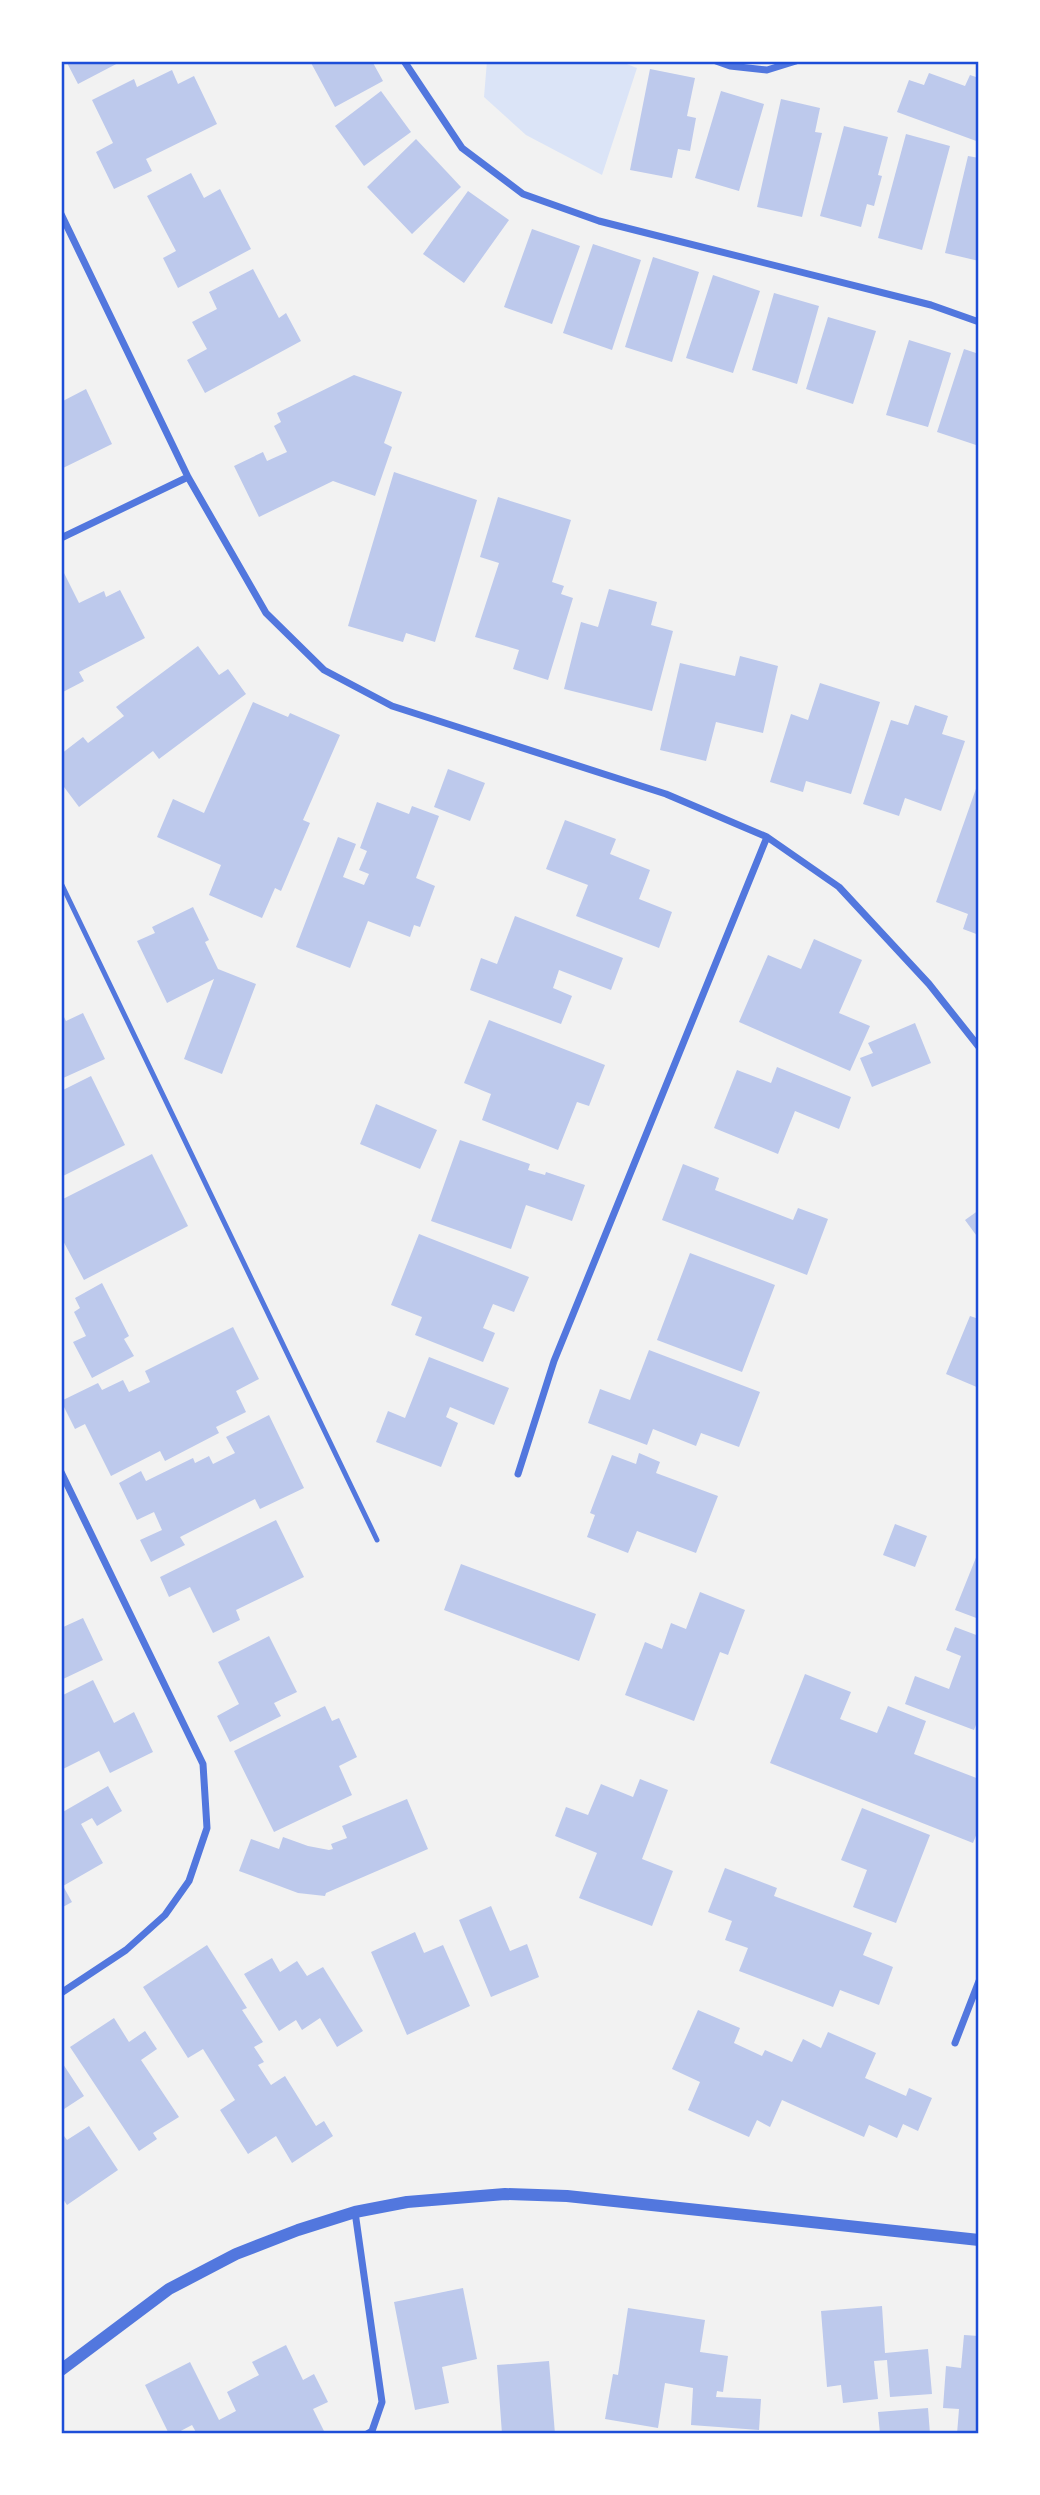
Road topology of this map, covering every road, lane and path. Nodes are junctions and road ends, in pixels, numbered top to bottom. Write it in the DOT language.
graph roads {
  1 [pos="404,61"];
  2 [pos="716,61"];
  3 [pos="796,61"];
  4 [pos="61,214"];
  5 [pos="979,322"];
  6 [pos="188,477"];
  7 [pos="61,538"];
  8 [pos="767,837"];
  9 [pos="61,883"];
  10 [pos="979,1047"];
  11 [pos="61,1472"];
  12 [pos="518,1474"];
  13 [pos="377,1540"];
  14 [pos="979,1981"];
  15 [pos="61,1993"];
  16 [pos="955,2043"];
  17 [pos="355,2211"];
  18 [pos="979,2240"];
  19 [pos="61,2370"];
  20 [pos="368,2434"];
  1 -- 5 [label="street"];
  2 -- 3 [label="street"];
  4 -- 6 [label="street"];
  6 -- 7 [label="street"];
  6 -- 8 [label="street"];
  8 -- 10 [label="street"];
  8 -- 12 [label="street"];
  9 -- 13 [label="lane"];
  11 -- 15 [label="street"];
  14 -- 16 [label="street"];
  17 -- 18 [label="street"];
  17 -- 19 [label="street"];
  17 -- 20 [label="street"];
}
